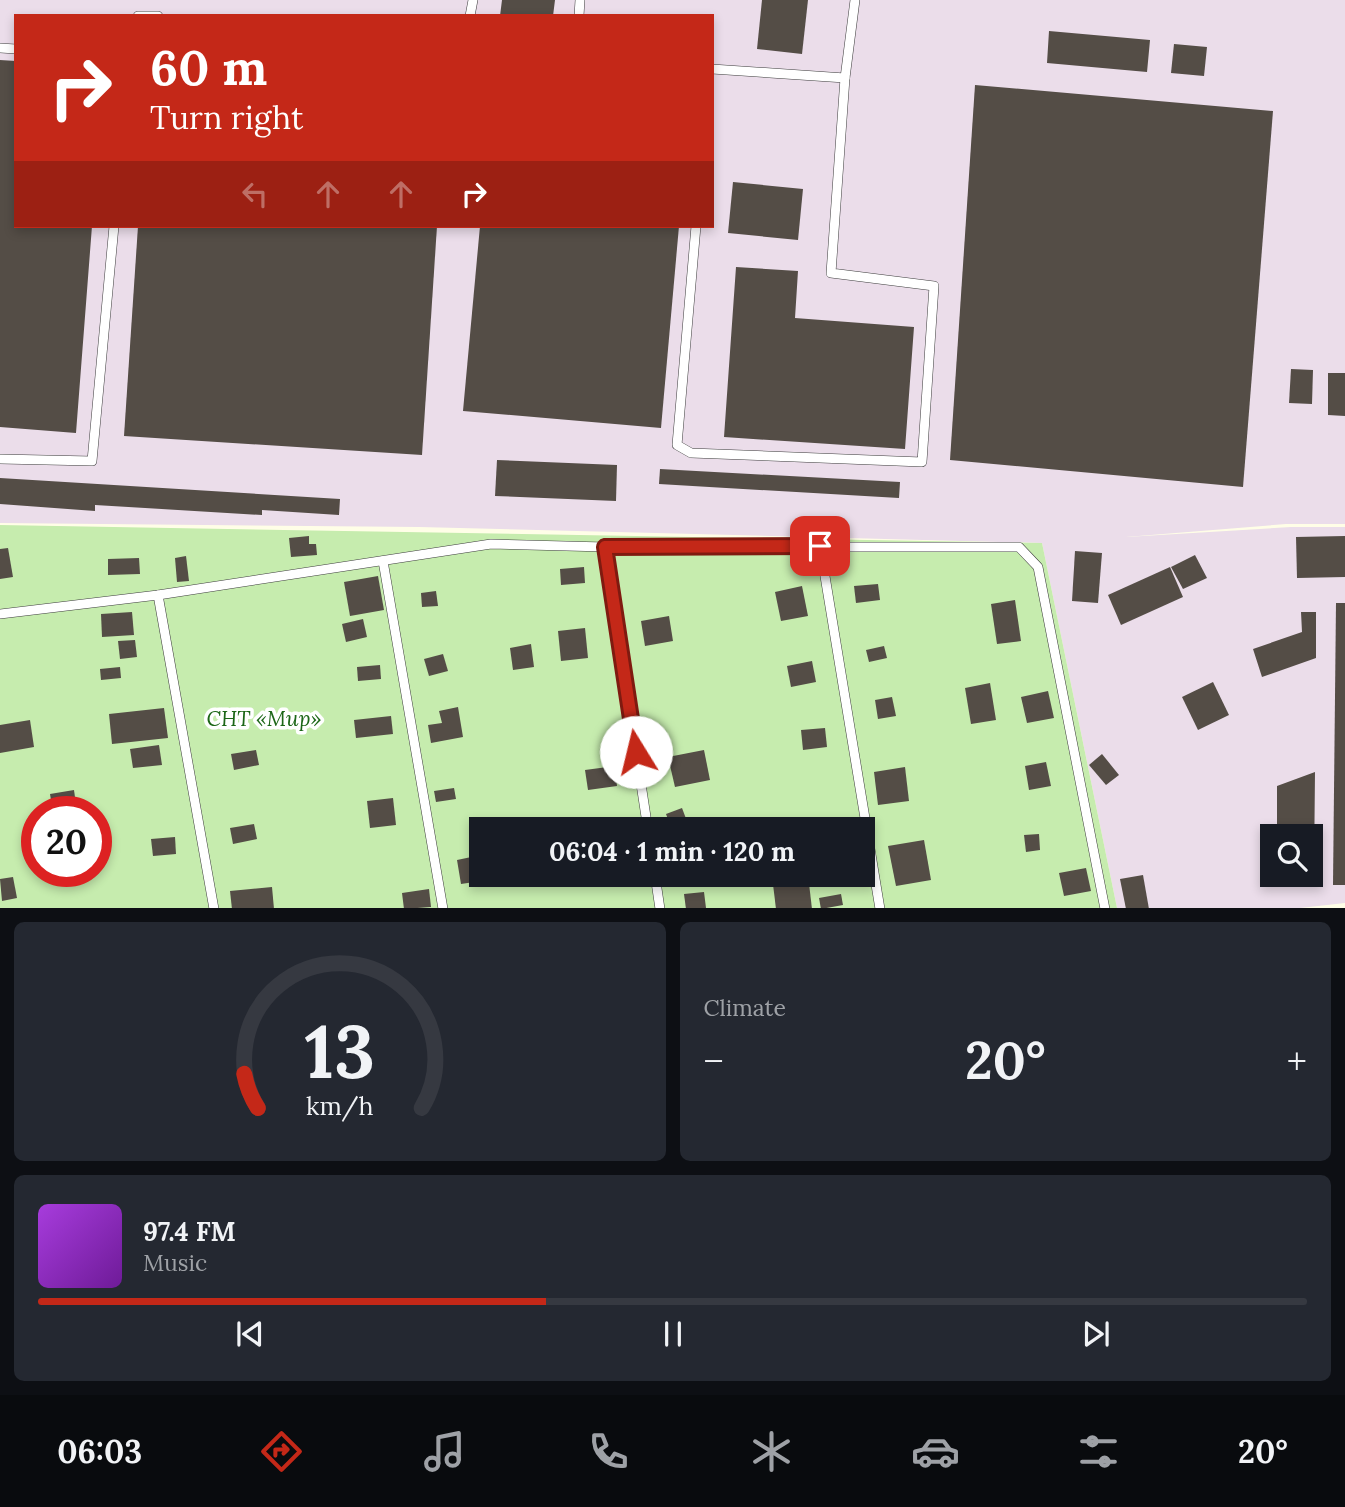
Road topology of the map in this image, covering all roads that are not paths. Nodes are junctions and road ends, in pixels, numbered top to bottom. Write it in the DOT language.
graph roads {
  1 [pos="855,0"];
  2 [pos="714,69"];
  3 [pos="845,78"];
  4 [pos="114,228"];
  5 [pos="695,228"];
  6 [pos="0,459"];
  7 [pos="820,546"];
  8 [pos="605,547"];
  9 [pos="383,561"];
  10 [pos="158,595"];
  11 [pos="0,614"];
  12 [pos="646,817"];
  13 [pos="656,887"];
  14 [pos="214,908"];
  15 [pos="443,908"];
  16 [pos="660,908"];
  17 [pos="880,908"];
  18 [pos="1105,908"];
  1 -- 3 [label="lane"];
  2 -- 3 [label="lane"];
  3 -- 5 [label="lane"];
  4 -- 6 [label="lane"];
  7 -- 8 [label="lane"];
  7 -- 17 [label="lane"];
  7 -- 18 [label="lane"];
  8 -- 9 [label="lane"];
  8 -- 12 [label="lane"];
  9 -- 10 [label="lane"];
  9 -- 15 [label="lane"];
  10 -- 11 [label="lane"];
  10 -- 14 [label="lane"];
  13 -- 16 [label="lane"];
}
